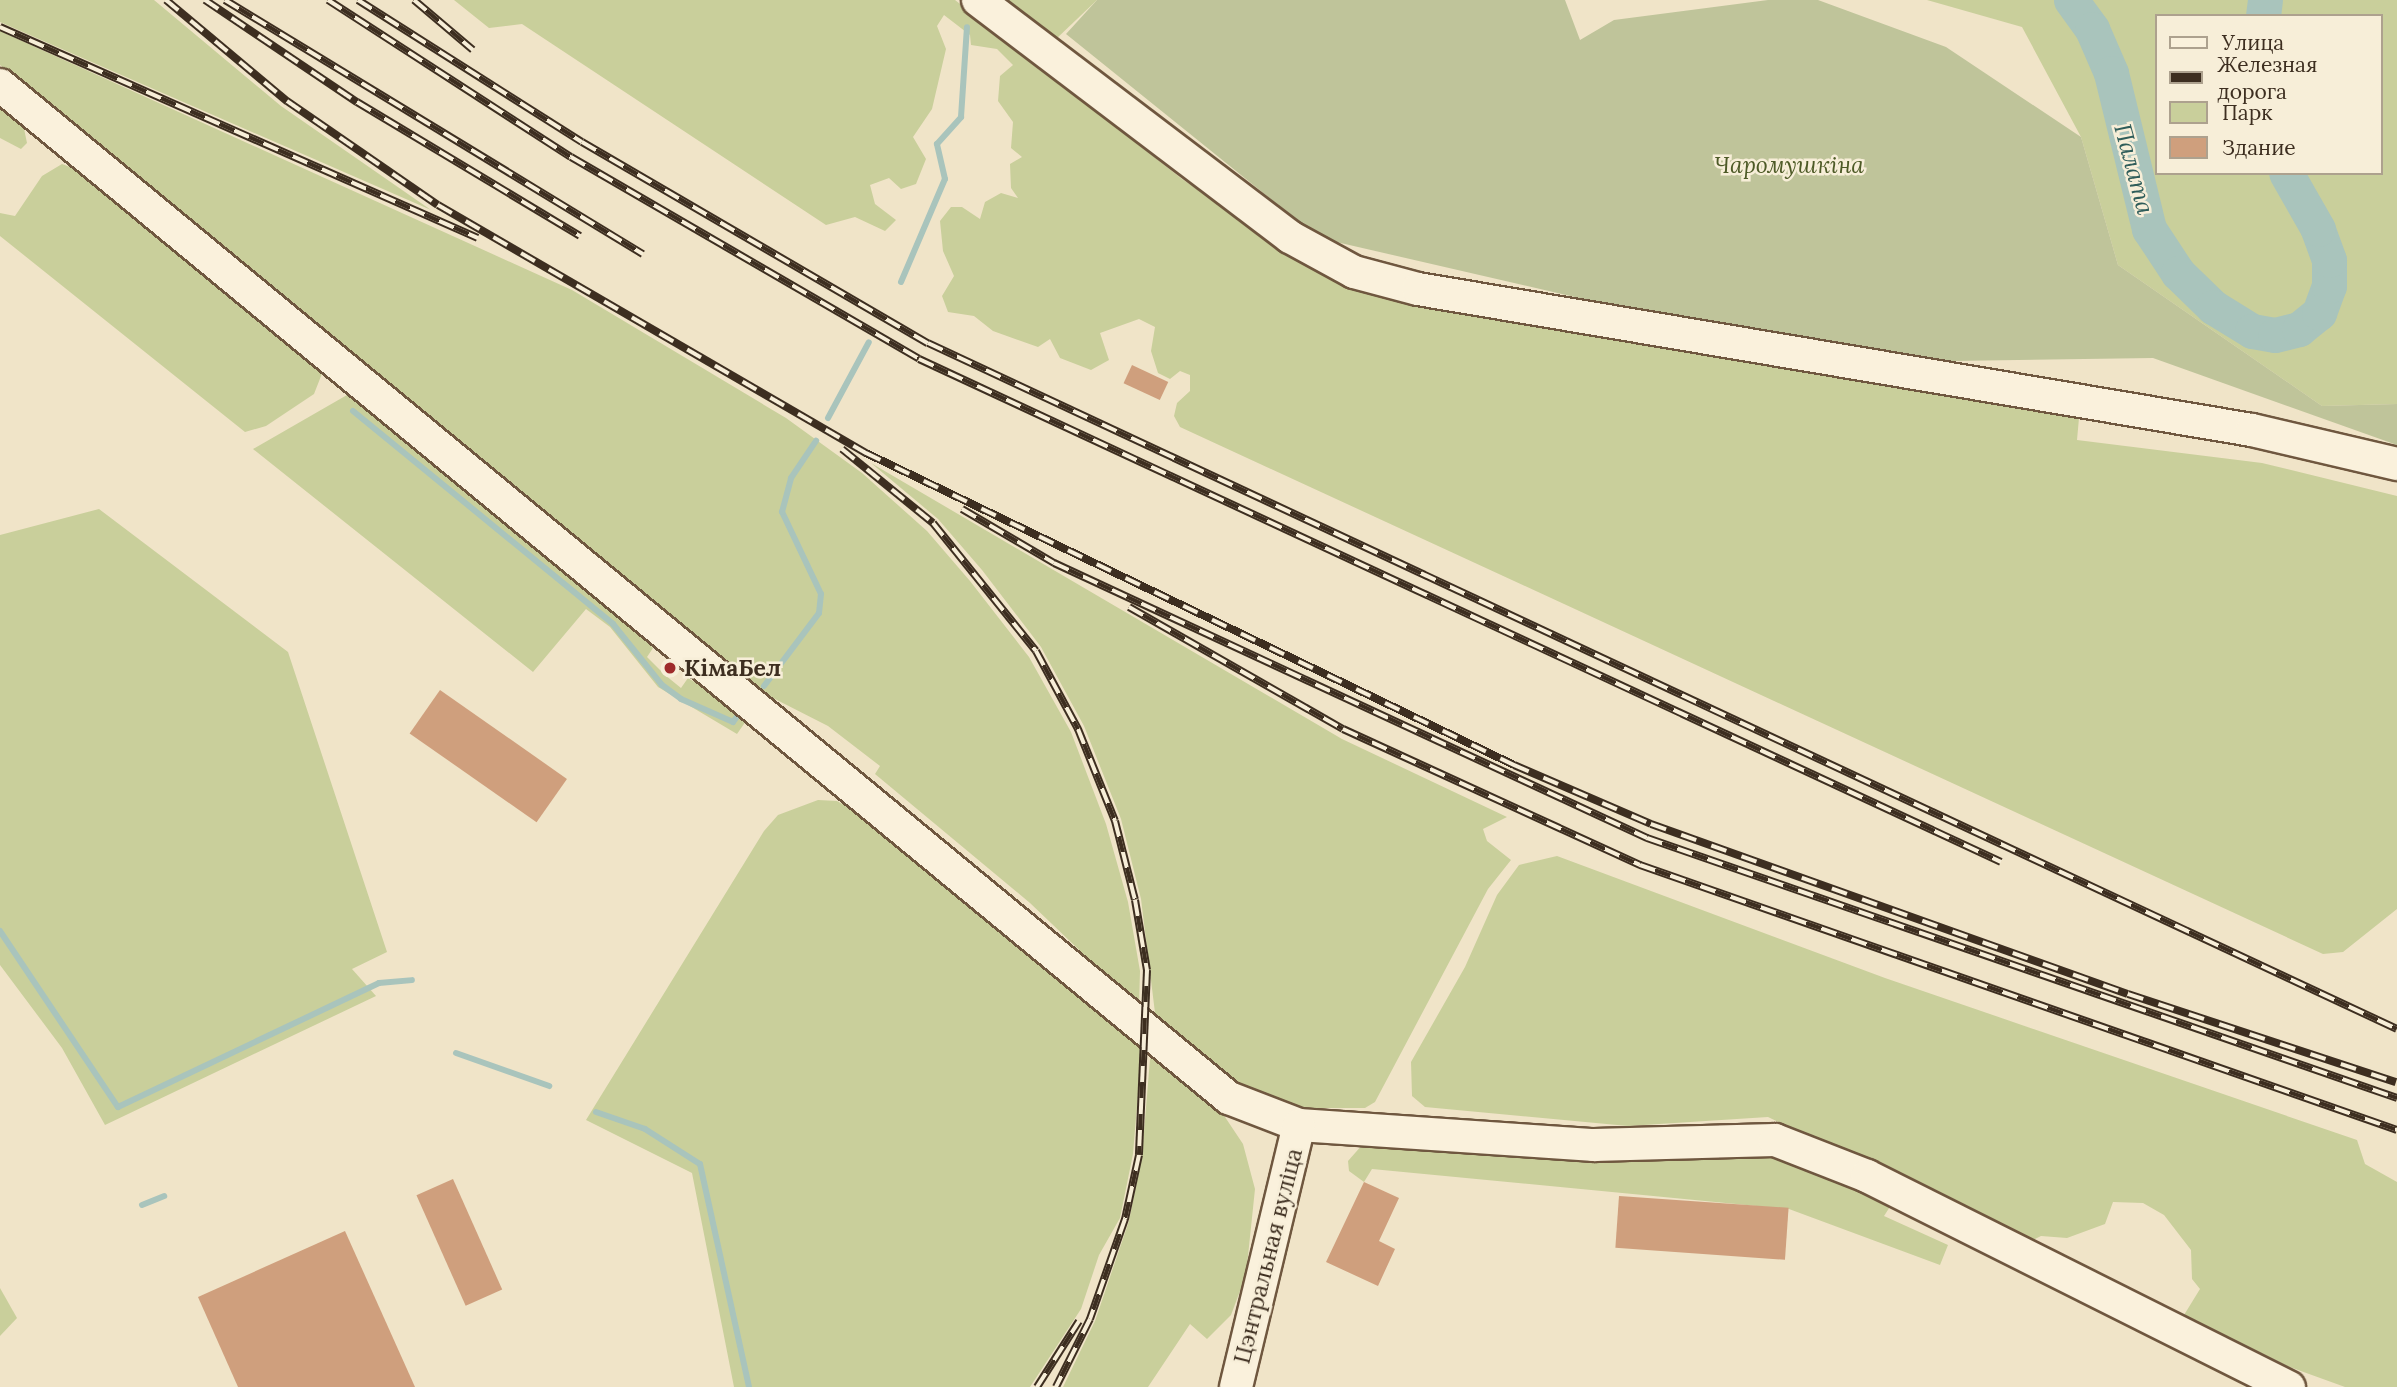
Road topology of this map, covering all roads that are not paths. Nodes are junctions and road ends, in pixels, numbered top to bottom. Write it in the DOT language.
graph roads {
  1 [pos="978,0"];
  2 [pos="0,85"];
  3 [pos="2397,464"];
  4 [pos="1299,1125"];
  5 [pos="1236,1387"];
  6 [pos="2289,1387"];
  1 -- 3 [label="street"];
  2 -- 4 [label="street"];
  4 -- 5 [label="street, Цэнтральная вуліца"];
  4 -- 6 [label="street"];
}
